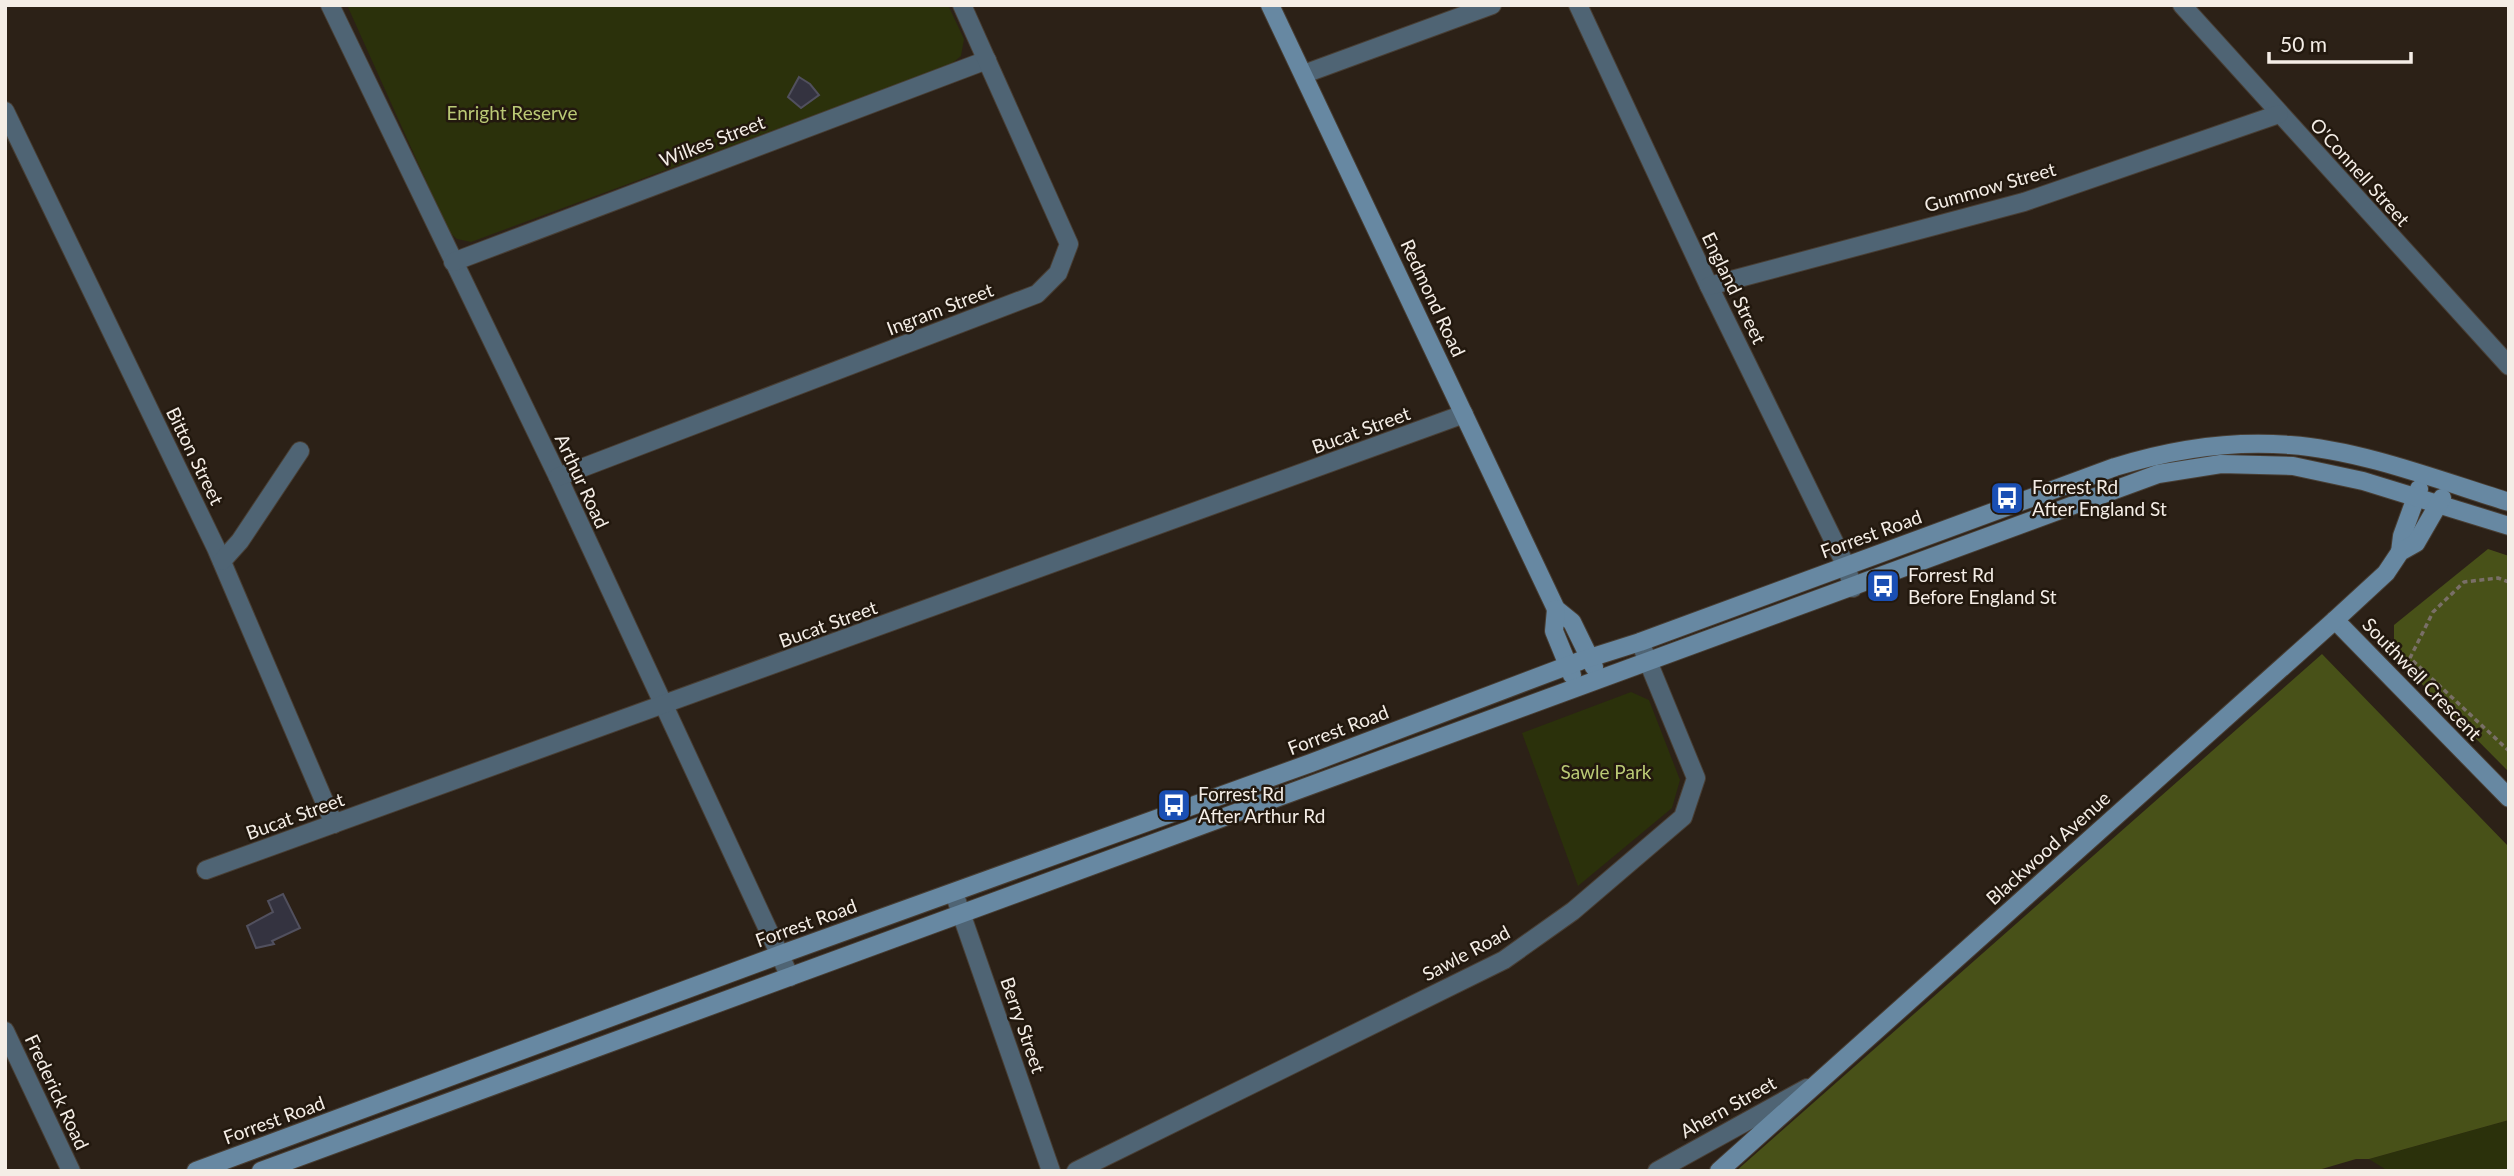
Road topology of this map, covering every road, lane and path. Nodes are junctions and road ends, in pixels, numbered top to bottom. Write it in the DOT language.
graph roads {
  1 [pos="330,5"];
  2 [pos="962,5"];
  3 [pos="1270,5"];
  4 [pos="1492,5"];
  5 [pos="1578,5"];
  6 [pos="2182,5"];
  7 [pos="987,60"];
  8 [pos="1304,74"];
  9 [pos="5,111"];
  10 [pos="2279,114"];
  11 [pos="453,262"];
  12 [pos="1709,286"];
  13 [pos="2509,366"];
  14 [pos="1464,414"];
  15 [pos="300,452"];
  16 [pos="2424,476"];
  17 [pos="558,477"];
  18 [pos="2448,483"];
  19 [pos="2415,499"];
  20 [pos="2509,502"];
  21 [pos="2439,506"];
  22 [pos="2509,526"];
  23 [pos="2400,552"];
  24 [pos="222,561"];
  25 [pos="1846,566"];
  26 [pos="2509,582"];
  27 [pos="1853,588"];
  28 [pos="1556,609"];
  29 [pos="2335,620"];
  30 [pos="1640,642"];
  31 [pos="1590,658"];
  32 [pos="1647,661"];
  33 [pos="1568,666"];
  34 [pos="1600,680"];
  35 [pos="1577,689"];
  36 [pos="665,706"];
  37 [pos="2509,751"];
  38 [pos="2509,798"];
  39 [pos="334,824"];
  40 [pos="206,870"];
  41 [pos="954,893"];
  42 [pos="962,914"];
  43 [pos="779,955"];
  44 [pos="790,977"];
  45 [pos="5,1031"];
  46 [pos="1819,1081"];
  47 [pos="279,1140"];
  48 [pos="289,1166"];
  49 [pos="71,1171"];
  50 [pos="196,1171"];
  51 [pos="261,1171"];
  52 [pos="1051,1171"];
  53 [pos="1076,1171"];
  54 [pos="1657,1171"];
  55 [pos="1719,1171"];
  1 -- 11 [label="street, Arthur Road"];
  2 -- 7 [label="street, Ingram Street"];
  3 -- 8 [label="main road, Redmond Road"];
  4 -- 8 [label="street"];
  5 -- 12 [label="street, England Street"];
  6 -- 10 [label="street, O'Connell Street"];
  7 -- 11 [label="street, Wilkes Street"];
  7 -- 17 [label="street, Ingram Street"];
  8 -- 14 [label="main road, Redmond Road"];
  9 -- 24 [label="street, Bitton Street"];
  10 -- 12 [label="street, Gummow Street"];
  10 -- 13 [label="street, O'Connell Street"];
  11 -- 17 [label="street, Arthur Road"];
  12 -- 25 [label="street, England Street"];
  14 -- 28 [label="main road, Redmond Road"];
  14 -- 36 [label="street, Bucat Street"];
  15 -- 24 [label="street"];
  16 -- 18 [label="main road, Forrest Road"];
  16 -- 19 [label="main road, Blackwood Avenue"];
  16 -- 25 [label="main road, Forrest Road"];
  17 -- 36 [label="street, Arthur Road"];
  18 -- 20 [label="main road, Forrest Road"];
  18 -- 21 [label="main road, Blackwood Avenue"];
  19 -- 21 [label="main road"];
  19 -- 23 [label="main road, Blackwood Avenue"];
  19 -- 27 [label="main road"];
  21 -- 22 [label="main road"];
  21 -- 23 [label="main road, Blackwood Avenue"];
  23 -- 29 [label="main road, Blackwood Avenue"];
  24 -- 39 [label="street, Bitton Street"];
  25 -- 27 [label="street, England Street"];
  25 -- 30 [label="main road, Forrest Road"];
  26 -- 37 [label="path"];
  27 -- 32 [label="main road"];
  28 -- 31 [label="main road, Redmond Road"];
  28 -- 33 [label="main road, Redmond Road"];
  29 -- 38 [label="main road, Southwell Crescent"];
  29 -- 46 [label="main road, Blackwood Avenue"];
  30 -- 31 [label="main road, Forrest Road"];
  30 -- 32 [label="street, Sawle Road"];
  31 -- 33 [label="main road, Forrest Road"];
  31 -- 34 [label="main road, Redmond Road"];
  32 -- 34 [label="main road"];
  32 -- 53 [label="street, Sawle Road"];
  33 -- 35 [label="main road, Redmond Road"];
  33 -- 41 [label="main road, Forrest Road"];
  34 -- 35 [label="main road"];
  35 -- 42 [label="main road"];
  36 -- 39 [label="street, Bucat Street"];
  36 -- 43 [label="street, Arthur Road"];
  39 -- 40 [label="street, Bucat Street"];
  41 -- 42 [label="street, Berry Street"];
  41 -- 43 [label="main road, Forrest Road"];
  42 -- 44 [label="main road"];
  42 -- 52 [label="street, Berry Street"];
  43 -- 44 [label="street, Arthur Road"];
  43 -- 47 [label="main road, Forrest Road"];
  44 -- 48 [label="main road"];
  45 -- 49 [label="street, Frederick Road"];
  46 -- 54 [label="street, Ahern Street"];
  46 -- 55 [label="main road, Blackwood Avenue"];
  47 -- 48 [label="street"];
  47 -- 50 [label="main road, Forrest Road"];
  48 -- 51 [label="main road"];
}
